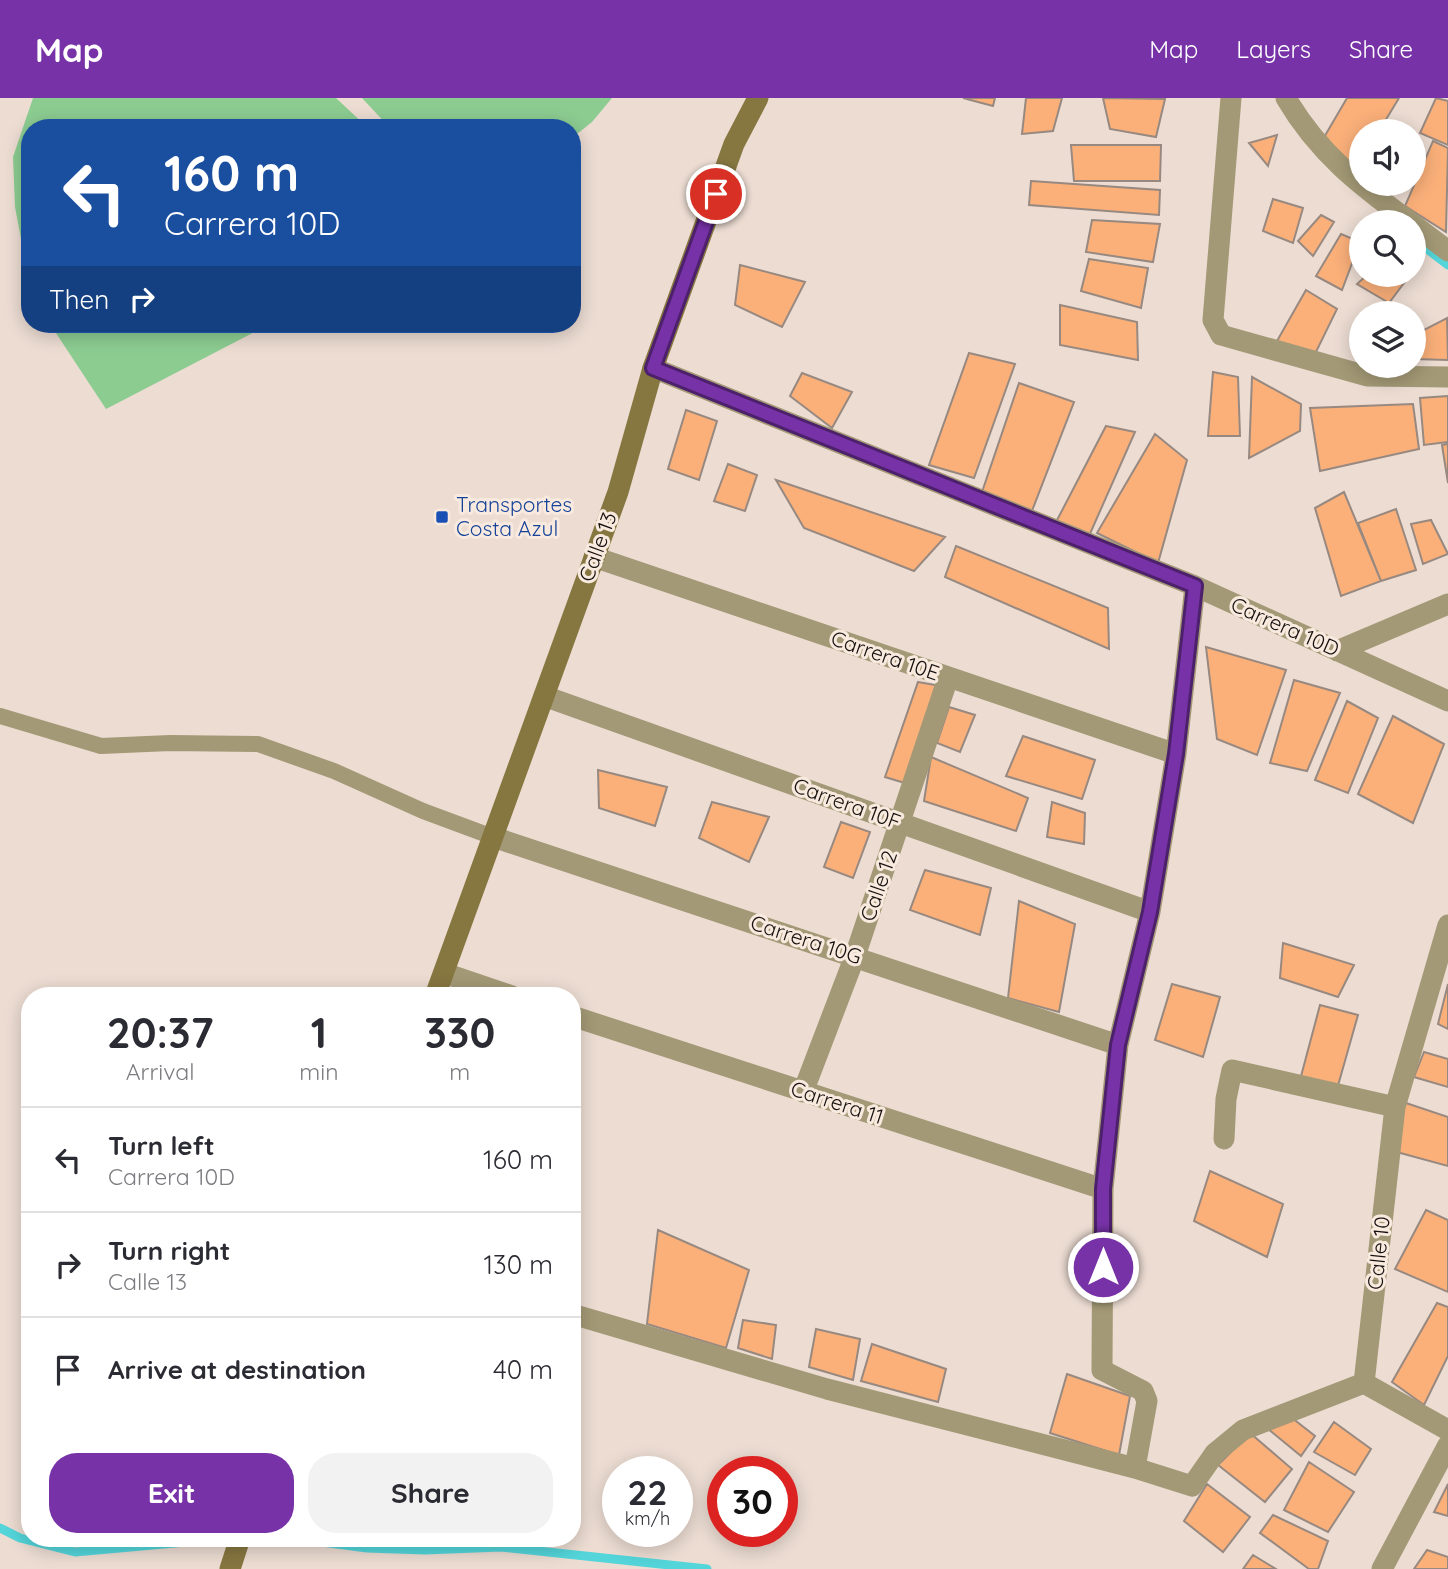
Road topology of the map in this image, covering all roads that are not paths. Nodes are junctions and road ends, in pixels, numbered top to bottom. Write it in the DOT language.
graph roads {
  1 [pos="758,98"];
  2 [pos="1231,98"];
  3 [pos="1286,98"];
  4 [pos="1393,210"];
  5 [pos="1426,234"];
  6 [pos="1448,251"];
  7 [pos="653,368"];
  8 [pos="1448,376"];
  9 [pos="594,557"];
  10 [pos="1195,586"];
  11 [pos="1448,604"];
  12 [pos="1337,651"];
  13 [pos="948,678"];
  14 [pos="544,696"];
  15 [pos="1448,701"];
  16 [pos="0,716"];
  17 [pos="1176,754"];
  18 [pos="900,822"];
  19 [pos="493,838"];
  20 [pos="1150,912"];
  21 [pos="1448,925"];
  22 [pos="855,956"];
  23 [pos="444,973"];
  24 [pos="439,987"];
  25 [pos="485,987"];
  26 [pos="581,1019"];
  27 [pos="1118,1045"];
  28 [pos="803,1092"];
  29 [pos="1395,1107"];
  30 [pos="1224,1139"];
  31 [pos="1103,1189"];
  32 [pos="581,1317"];
  33 [pos="1364,1383"];
  34 [pos="1448,1430"];
  35 [pos="1448,1445"];
  36 [pos="1135,1468"];
  37 [pos="237,1547"];
  38 [pos="231,1565"];
  39 [pos="1382,1569"];
  1 -- 7 [label="street, Calle 13"];
  2 -- 8 [label="street"];
  3 -- 4 [label="street"];
  5 -- 6 [label="street"];
  7 -- 9 [label="street, Calle 13"];
  7 -- 10 [label="street, Carrera 10D"];
  9 -- 13 [label="street, Carrera 10E"];
  9 -- 14 [label="street, Calle 13"];
  10 -- 12 [label="street, Carrera 10D"];
  10 -- 17 [label="street"];
  11 -- 12 [label="street"];
  12 -- 15 [label="street, Carrera 10D"];
  13 -- 17 [label="street, Carrera 10E"];
  13 -- 18 [label="street, Calle 12"];
  14 -- 18 [label="street, Carrera 10F"];
  14 -- 19 [label="street, Calle 13"];
  16 -- 19 [label="lane"];
  17 -- 20 [label="street"];
  18 -- 20 [label="street, Carrera 10F"];
  18 -- 22 [label="street, Calle 12"];
  19 -- 22 [label="street, Carrera 10G"];
  19 -- 23 [label="street, Calle 13"];
  20 -- 27 [label="street"];
  21 -- 29 [label="street, Calle 10"];
  22 -- 27 [label="street, Carrera 10G"];
  22 -- 28 [label="street, Calle 12"];
  23 -- 24 [label="street, Calle 13"];
  23 -- 25 [label="street"];
  26 -- 28 [label="street, Carrera 11"];
  27 -- 31 [label="street"];
  28 -- 31 [label="street, Carrera 11"];
  29 -- 30 [label="street"];
  29 -- 33 [label="street, Calle 10"];
  31 -- 36 [label="street"];
  32 -- 36 [label="street"];
  33 -- 34 [label="street"];
  33 -- 36 [label="street"];
  35 -- 39 [label="street"];
  37 -- 38 [label="street"];
}
